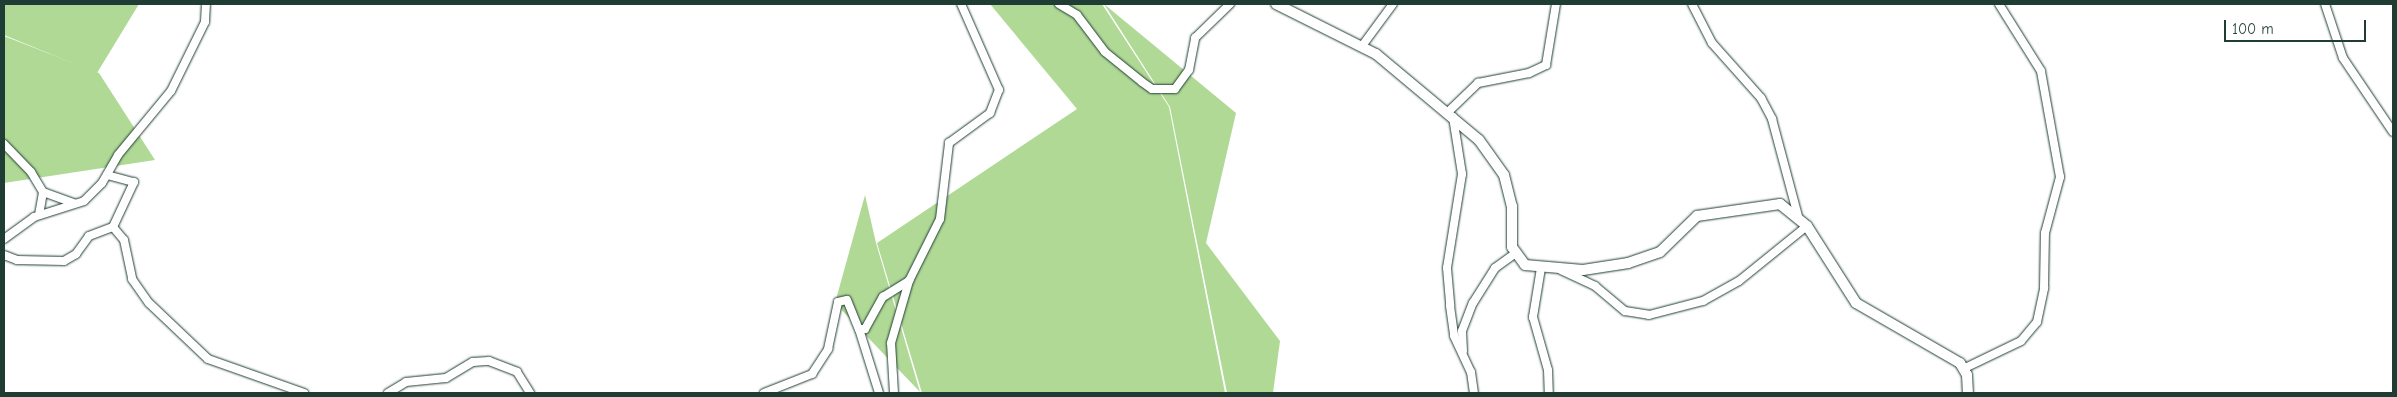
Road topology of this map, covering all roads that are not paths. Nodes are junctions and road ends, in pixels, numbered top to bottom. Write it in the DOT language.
graph roads {
  1 [pos="206,4"];
  2 [pos="961,4"];
  3 [pos="1059,4"];
  4 [pos="1230,4"];
  5 [pos="1276,4"];
  6 [pos="1392,4"];
  7 [pos="1556,4"];
  8 [pos="1692,4"];
  9 [pos="1999,4"];
  10 [pos="2325,4"];
  11 [pos="1362,46"];
  12 [pos="1451,115"];
  13 [pos="2393,132"];
  14 [pos="4,144"];
  15 [pos="107,175"];
  16 [pos="43,192"];
  17 [pos="78,204"];
  18 [pos="39,215"];
  19 [pos="1798,216"];
  20 [pos="1807,226"];
  21 [pos="113,227"];
  22 [pos="4,239"];
  23 [pos="1514,254"];
  24 [pos="4,255"];
  25 [pos="1541,268"];
  26 [pos="1561,270"];
  27 [pos="909,281"];
  28 [pos="859,329"];
  29 [pos="1464,358"];
  30 [pos="1965,368"];
  31 [pos="304,393"];
  32 [pos="388,393"];
  33 [pos="530,393"];
  34 [pos="764,393"];
  35 [pos="879,393"];
  36 [pos="894,393"];
  37 [pos="1474,393"];
  38 [pos="1549,393"];
  39 [pos="1968,393"];
  1 -- 15 [label="street"];
  2 -- 27 [label="street"];
  3 -- 4 [label="street"];
  5 -- 11 [label="street"];
  6 -- 11 [label="street"];
  7 -- 12 [label="street"];
  8 -- 19 [label="street"];
  9 -- 30 [label="street"];
  10 -- 13 [label="street"];
  11 -- 12 [label="street"];
  12 -- 23 [label="street"];
  12 -- 29 [label="street"];
  14 -- 16 [label="street"];
  15 -- 17 [label="street"];
  15 -- 21 [label="street"];
  16 -- 17 [label="street"];
  16 -- 18 [label="street"];
  17 -- 18 [label="street"];
  18 -- 22 [label="street"];
  19 -- 20 [label="street"];
  19 -- 26 [label="street"];
  20 -- 26 [label="street"];
  20 -- 30 [label="street"];
  21 -- 24 [label="street"];
  21 -- 31 [label="street"];
  23 -- 25 [label="street"];
  23 -- 29 [label="street"];
  25 -- 26 [label="street"];
  25 -- 38 [label="street"];
  27 -- 28 [label="street"];
  27 -- 36 [label="street"];
  28 -- 34 [label="street"];
  28 -- 35 [label="street"];
  29 -- 37 [label="street"];
  30 -- 39 [label="street"];
  32 -- 33 [label="street"];
}
